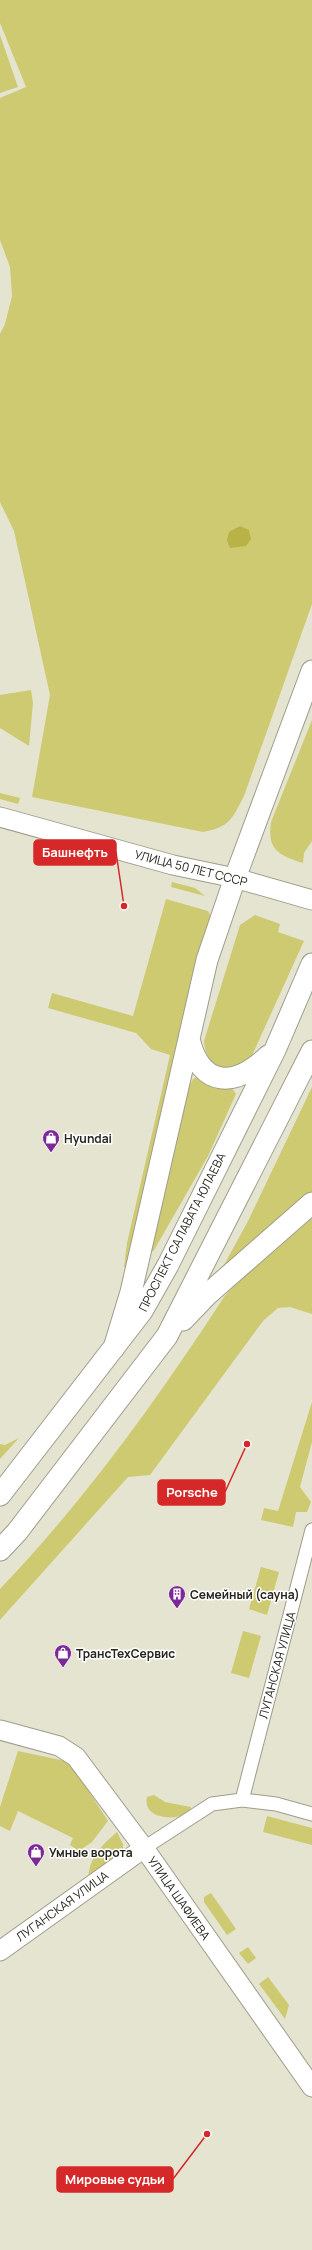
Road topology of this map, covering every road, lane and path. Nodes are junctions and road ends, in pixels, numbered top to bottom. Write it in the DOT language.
graph roads {
  1 [pos="312,671"];
  2 [pos="0,817"];
  3 [pos="235,878"];
  4 [pos="312,900"];
  5 [pos="312,964"];
  6 [pos="189,1039"];
  7 [pos="274,1050"];
  8 [pos="312,1051"];
  9 [pos="312,1203"];
  10 [pos="167,1336"];
  11 [pos="114,1348"];
  12 [pos="0,1495"];
  13 [pos="312,1530"];
  14 [pos="0,1550"];
  15 [pos="0,1730"];
  16 [pos="242,1800"];
  17 [pos="312,1814"];
  18 [pos="144,1848"];
  19 [pos="0,1951"];
  20 [pos="312,2087"];
  1 -- 3 [label="main road"];
  2 -- 3 [label="street, УЛИЦА 50 ЛЕТ СССР"];
  3 -- 4 [label="street, УЛИЦА 50 ЛЕТ СССР"];
  3 -- 6 [label="main road"];
  5 -- 7 [label="main road, ПРОСПЕКТ САЛАВАТА ЮЛАЕВА"];
  6 -- 7 [label="main road"];
  6 -- 11 [label="main road"];
  7 -- 11 [label="main road, ПРОСПЕКТ САЛАВАТА ЮЛАЕВА"];
  8 -- 10 [label="main road"];
  9 -- 10 [label="main road"];
  10 -- 14 [label="main road"];
  11 -- 12 [label="main road, ПРОСПЕКТ САЛАВАТА ЮЛАЕВА"];
  13 -- 16 [label="street, ЛУГАНСКАЯ УЛИЦА"];
  15 -- 18 [label="street, УЛИЦА ШАФИЕВА"];
  16 -- 17 [label="street"];
  16 -- 18 [label="street"];
  18 -- 19 [label="street, ЛУГАНСКАЯ УЛИЦА"];
  18 -- 20 [label="street, УЛИЦА ШАФИЕВА"];
}
